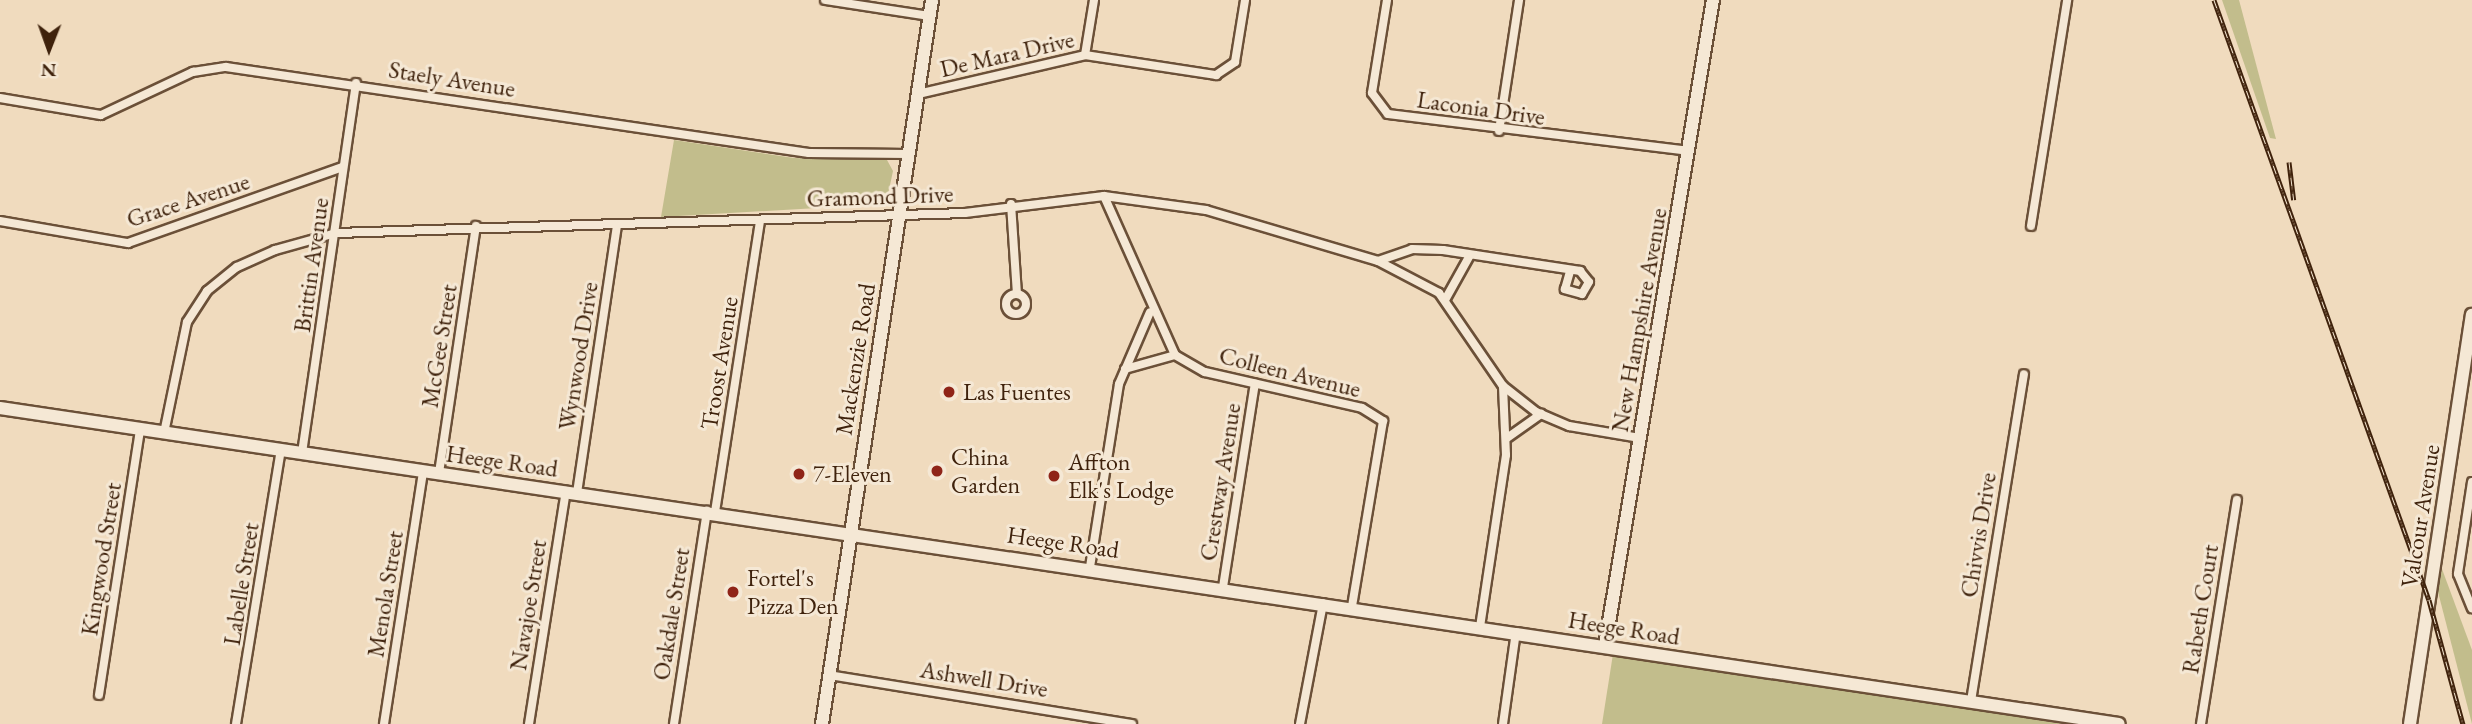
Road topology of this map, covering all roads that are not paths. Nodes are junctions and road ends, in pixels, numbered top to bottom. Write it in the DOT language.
graph roads {
  1 [pos="825,0"];
  2 [pos="932,0"];
  3 [pos="1094,0"];
  4 [pos="1245,0"];
  5 [pos="1387,0"];
  6 [pos="1519,0"];
  7 [pos="1713,0"];
  8 [pos="2067,0"];
  9 [pos="929,16"];
  10 [pos="1085,55"];
  11 [pos="356,83"];
  12 [pos="918,94"];
  13 [pos="0,98"];
  14 [pos="1499,131"];
  15 [pos="1688,152"];
  16 [pos="908,154"];
  17 [pos="343,167"];
  18 [pos="1104,196"];
  19 [pos="1011,204"];
  20 [pos="899,212"];
  21 [pos="760,220"];
  22 [pos="0,221"];
  23 [pos="476,226"];
  24 [pos="617,226"];
  25 [pos="2031,226"];
  26 [pos="336,233"];
  27 [pos="1470,255"];
  28 [pos="1378,261"];
  29 [pos="1570,272"];
  30 [pos="1017,294"];
  31 [pos="1445,300"];
  32 [pos="1150,312"];
  33 [pos="2472,315"];
  34 [pos="2469,354"];
  35 [pos="1175,355"];
  36 [pos="1125,369"];
  37 [pos="2024,374"];
  38 [pos="1255,383"];
  39 [pos="1503,386"];
  40 [pos="0,408"];
  41 [pos="1541,414"];
  42 [pos="140,429"];
  43 [pos="164,433"];
  44 [pos="1507,438"];
  45 [pos="1640,438"];
  46 [pos="281,450"];
  47 [pos="302,453"];
  48 [pos="423,471"];
  49 [pos="439,473"];
  50 [pos="2472,482"];
  51 [pos="571,492"];
  52 [pos="2237,500"];
  53 [pos="711,511"];
  54 [pos="850,533"];
  55 [pos="1090,567"];
  56 [pos="1223,587"];
  57 [pos="1323,603"];
  58 [pos="1352,607"];
  59 [pos="2472,608"];
  60 [pos="1480,627"];
  61 [pos="1516,632"];
  62 [pos="1605,646"];
  63 [pos="829,675"];
  64 [pos="99,695"];
  65 [pos="1971,702"];
  66 [pos="236,724"];
  67 [pos="384,724"];
  68 [pos="529,724"];
  69 [pos="674,724"];
  70 [pos="822,724"];
  71 [pos="1132,724"];
  72 [pos="1300,724"];
  73 [pos="1503,724"];
  74 [pos="2119,724"];
  75 [pos="2201,724"];
  76 [pos="2410,724"];
  1 -- 9 [label="street"];
  2 -- 9 [label="street, Mackenzie Road"];
  3 -- 10 [label="street"];
  4 -- 10 [label="street, De Mara Drive"];
  5 -- 14 [label="street, Laconia Drive"];
  6 -- 14 [label="street"];
  7 -- 15 [label="street, New Hampshire Avenue"];
  8 -- 25 [label="street"];
  9 -- 12 [label="street, Mackenzie Road"];
  10 -- 12 [label="street, De Mara Drive"];
  11 -- 13 [label="street, Staely Avenue"];
  11 -- 16 [label="street, Staely Avenue"];
  11 -- 17 [label="street, Brittin Avenue"];
  12 -- 16 [label="street, Mackenzie Road"];
  14 -- 15 [label="street, Laconia Drive"];
  15 -- 45 [label="street, New Hampshire Avenue"];
  16 -- 20 [label="street, Mackenzie Road"];
  17 -- 22 [label="street, Grace Avenue"];
  17 -- 26 [label="street, Brittin Avenue"];
  18 -- 19 [label="street, Gramond Drive"];
  18 -- 28 [label="street, Gramond Drive"];
  18 -- 32 [label="street"];
  19 -- 20 [label="street, Gramond Drive"];
  19 -- 30 [label="street"];
  20 -- 21 [label="street, Gramond Drive"];
  20 -- 54 [label="street, Mackenzie Road"];
  21 -- 24 [label="street, Gramond Drive"];
  21 -- 53 [label="street, Troost Avenue"];
  23 -- 24 [label="street, Gramond Drive"];
  23 -- 26 [label="street, Gramond Drive"];
  23 -- 49 [label="street, McGee Street"];
  24 -- 51 [label="street, Wynwood Drive"];
  26 -- 43 [label="street, Gramond Drive"];
  26 -- 47 [label="street, Brittin Avenue"];
  27 -- 28 [label="street"];
  27 -- 29 [label="street"];
  27 -- 31 [label="street"];
  28 -- 31 [label="street, Gramond Drive"];
  31 -- 39 [label="street, Gramond Drive"];
  32 -- 35 [label="street"];
  32 -- 36 [label="street"];
  33 -- 34 [label="street, Valcour Avenue"];
  34 -- 76 [label="street, Valcour Avenue"];
  35 -- 36 [label="street"];
  35 -- 38 [label="street, Colleen Avenue"];
  36 -- 55 [label="street"];
  37 -- 65 [label="street, Chivvis Drive"];
  38 -- 56 [label="street, Crestway Avenue"];
  38 -- 58 [label="street, Colleen Avenue"];
  39 -- 41 [label="street, Gramond Drive"];
  39 -- 44 [label="street"];
  40 -- 42 [label="street, Heege Road"];
  41 -- 44 [label="street"];
  41 -- 45 [label="street, Gramond Drive"];
  42 -- 43 [label="street, Heege Road"];
  42 -- 64 [label="street, Kingwood Street"];
  43 -- 46 [label="street, Heege Road"];
  44 -- 60 [label="street"];
  45 -- 62 [label="street, New Hampshire Avenue"];
  46 -- 47 [label="street, Heege Road"];
  46 -- 66 [label="street, Labelle Street"];
  47 -- 48 [label="street, Heege Road"];
  48 -- 49 [label="street, Heege Road"];
  48 -- 67 [label="street, Menola Street"];
  49 -- 51 [label="street, Heege Road"];
  50 -- 59 [label="street"];
  51 -- 53 [label="street, Heege Road"];
  51 -- 68 [label="street, Navajoe Street"];
  52 -- 75 [label="street, Rabeth Court"];
  53 -- 54 [label="street, Heege Road"];
  53 -- 69 [label="street, Oakdale Street"];
  54 -- 55 [label="street, Heege Road"];
  54 -- 63 [label="street, Mackenzie Road"];
  55 -- 56 [label="street, Heege Road"];
  56 -- 57 [label="street, Heege Road"];
  57 -- 58 [label="street, Heege Road"];
  57 -- 72 [label="street"];
  58 -- 60 [label="street, Heege Road"];
  60 -- 61 [label="street, Heege Road"];
  61 -- 62 [label="street, Heege Road"];
  61 -- 73 [label="street"];
  62 -- 65 [label="street, Heege Road"];
  63 -- 70 [label="street, Mackenzie Road"];
  63 -- 71 [label="street, Ashwell Drive"];
  65 -- 74 [label="street, Heege Road"];
}
